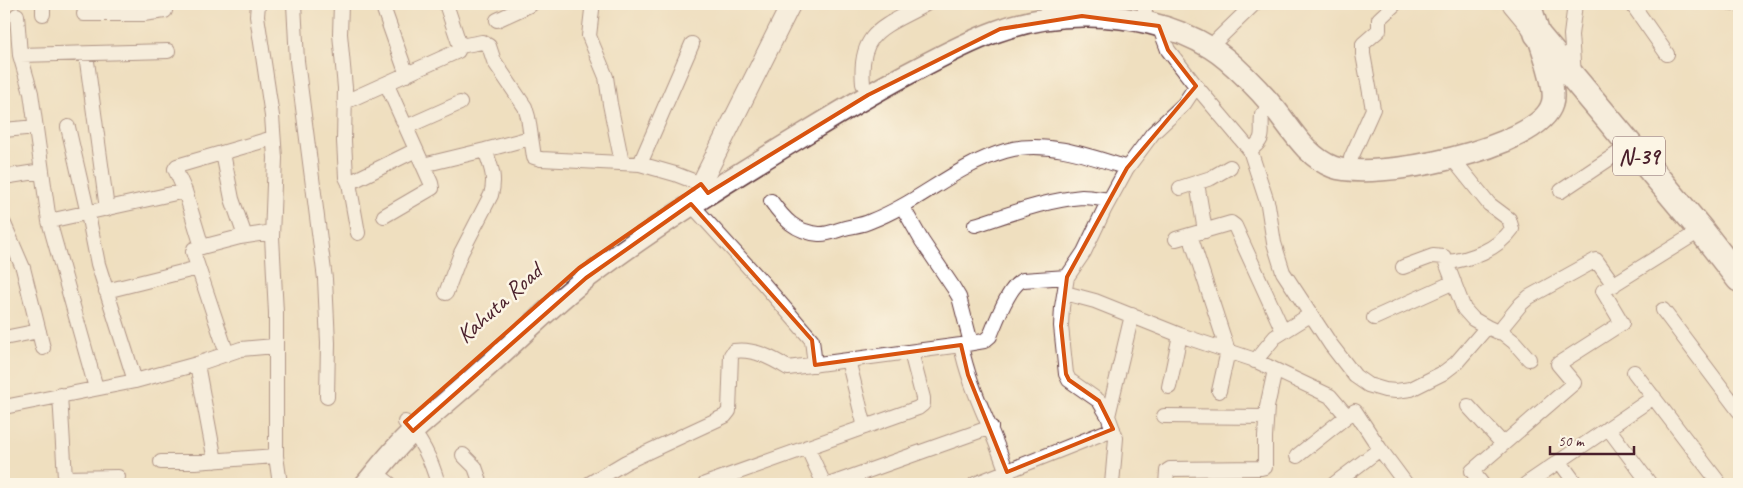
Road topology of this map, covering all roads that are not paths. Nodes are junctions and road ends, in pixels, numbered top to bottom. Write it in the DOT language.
graph roads {
  1 [pos="163,4"];
  2 [pos="258,4"];
  3 [pos="294,4"];
  4 [pos="341,4"];
  5 [pos="382,4"];
  6 [pos="532,4"];
  7 [pos="590,4"];
  8 [pos="926,4"];
  9 [pos="1254,4"];
  10 [pos="1395,4"];
  11 [pos="1512,4"];
  12 [pos="1528,4"];
  13 [pos="1575,4"];
  14 [pos="1632,4"];
  15 [pos="1733,4"];
  16 [pos="1739,4"];
  17 [pos="451,5"];
  18 [pos="786,6"];
  19 [pos="1145,7"];
  20 [pos="84,14"];
  21 [pos="17,15"];
  22 [pos="497,20"];
  23 [pos="1159,26"];
  24 [pos="1537,34"];
  25 [pos="1217,40"];
  26 [pos="692,44"];
  27 [pos="460,46"];
  28 [pos="168,51"];
  29 [pos="86,54"];
  30 [pos="1668,54"];
  31 [pos="20,55"];
  32 [pos="407,75"];
  33 [pos="1574,78"];
  34 [pos="863,84"];
  35 [pos="386,85"];
  36 [pos="1196,86"];
  37 [pos="1552,88"];
  38 [pos="345,102"];
  39 [pos="460,104"];
  40 [pos="1272,105"];
  41 [pos="36,127"];
  42 [pos="68,127"];
  43 [pos="406,127"];
  44 [pos="4,130"];
  45 [pos="273,138"];
  46 [pos="530,138"];
  47 [pos="1630,145"];
  48 [pos="416,150"];
  49 [pos="486,150"];
  50 [pos="1250,150"];
  51 [pos="223,152"];
  52 [pos="1351,158"];
  53 [pos="1452,158"];
  54 [pos="622,163"];
  55 [pos="640,164"];
  56 [pos="423,165"];
  57 [pos="1230,167"];
  58 [pos="1127,168"];
  59 [pos="42,171"];
  60 [pos="4,177"];
  61 [pos="349,183"];
  62 [pos="1197,183"];
  63 [pos="1180,188"];
  64 [pos="185,191"];
  65 [pos="1561,191"];
  66 [pos="700,194"];
  67 [pos="1109,200"];
  68 [pos="771,201"];
  69 [pos="902,206"];
  70 [pos="108,209"];
  71 [pos="88,214"];
  72 [pos="384,216"];
  73 [pos="49,221"];
  74 [pos="4,224"];
  75 [pos="975,225"];
  76 [pos="1701,230"];
  77 [pos="1204,231"];
  78 [pos="272,232"];
  79 [pos="358,233"];
  80 [pos="1190,235"];
  81 [pos="245,236"];
  82 [pos="1176,239"];
  83 [pos="202,247"];
  84 [pos="1447,262"];
  85 [pos="1403,267"];
  86 [pos="198,268"];
  87 [pos="1068,277"];
  88 [pos="1739,279"];
  89 [pos="1454,282"];
  90 [pos="1614,285"];
  91 [pos="106,290"];
  92 [pos="446,293"];
  93 [pos="1065,293"];
  94 [pos="1663,310"];
  95 [pos="1132,315"];
  96 [pos="1310,315"];
  97 [pos="1374,318"];
  98 [pos="1493,329"];
  99 [pos="39,331"];
  100 [pos="1283,331"];
  101 [pos="1180,334"];
  102 [pos="4,338"];
  103 [pos="966,344"];
  104 [pos="275,346"];
  105 [pos="44,348"];
  106 [pos="1228,351"];
  107 [pos="911,352"];
  108 [pos="227,354"];
  109 [pos="1529,359"];
  110 [pos="848,360"];
  111 [pos="1255,361"];
  112 [pos="197,364"];
  113 [pos="815,364"];
  114 [pos="1275,370"];
  115 [pos="1634,372"];
  116 [pos="135,380"];
  117 [pos="1169,387"];
  118 [pos="96,388"];
  119 [pos="1219,390"];
  120 [pos="60,396"];
  121 [pos="327,397"];
  122 [pos="1654,397"];
  123 [pos="1468,406"];
  124 [pos="4,407"];
  125 [pos="1739,412"];
  126 [pos="1108,416"];
  127 [pos="1164,416"];
  128 [pos="1347,416"];
  129 [pos="1266,418"];
  130 [pos="409,427"];
  131 [pos="865,427"];
  132 [pos="991,427"];
  133 [pos="1608,428"];
  134 [pos="1113,430"];
  135 [pos="1503,444"];
  136 [pos="807,447"];
  137 [pos="1380,449"];
  138 [pos="463,455"];
  139 [pos="276,456"];
  140 [pos="1297,456"];
  141 [pos="216,461"];
  142 [pos="161,462"];
  143 [pos="1560,462"];
  144 [pos="118,477"];
  145 [pos="1009,478"];
  146 [pos="377,480"];
  147 [pos="86,481"];
  148 [pos="280,484"];
  149 [pos="353,484"];
  150 [pos="438,484"];
  151 [pos="481,484"];
  152 [pos="589,484"];
  153 [pos="704,484"];
  154 [pos="824,484"];
  155 [pos="831,484"];
  156 [pos="975,484"];
  157 [pos="1112,484"];
  158 [pos="1166,484"];
  159 [pos="1334,484"];
  160 [pos="1406,484"];
  161 [pos="1482,484"];
  162 [pos="1526,484"];
  163 [pos="1576,484"];
  164 [pos="1650,484"];
  165 [pos="1720,484"];
  1 -- 20 [label="street"];
  2 -- 45 [label="street"];
  3 -- 121 [label="street"];
  4 -- 38 [label="street"];
  5 -- 32 [label="street"];
  6 -- 22 [label="street"];
  7 -- 54 [label="street"];
  8 -- 34 [label="street"];
  9 -- 25 [label="street"];
  10 -- 52 [label="street"];
  11 -- 24 [label="main road, N-39"];
  12 -- 24 [label="highway, N-39"];
  13 -- 33 [label="street"];
  14 -- 30 [label="street"];
  15 -- 16 [label="street"];
  17 -- 27 [label="street"];
  18 -- 66 [label="main road, Kahuta Road"];
  19 -- 25 [label="main road"];
  19 -- 34 [label="main road"];
  21 -- 31 [label="street"];
  23 -- 36 [label="street"];
  23 -- 40 [label="main road"];
  23 -- 66 [label="main road"];
  24 -- 33 [label="highway, N-39"];
  24 -- 37 [label="main road"];
  25 -- 52 [label="main road"];
  26 -- 55 [label="street"];
  27 -- 32 [label="street"];
  27 -- 46 [label="street"];
  28 -- 29 [label="street"];
  29 -- 31 [label="street"];
  29 -- 70 [label="street"];
  31 -- 41 [label="street"];
  32 -- 35 [label="street"];
  33 -- 47 [label="highway, N-39"];
  34 -- 66 [label="main road"];
  35 -- 38 [label="street"];
  35 -- 43 [label="street"];
  36 -- 50 [label="street"];
  36 -- 58 [label="street"];
  37 -- 52 [label="main road"];
  37 -- 53 [label="main road"];
  38 -- 61 [label="street"];
  39 -- 43 [label="street"];
  40 -- 50 [label="street"];
  40 -- 53 [label="main road"];
  41 -- 44 [label="street"];
  41 -- 59 [label="street"];
  42 -- 71 [label="street"];
  43 -- 48 [label="street"];
  45 -- 51 [label="street"];
  45 -- 78 [label="street"];
  46 -- 49 [label="street"];
  46 -- 54 [label="street"];
  47 -- 65 [label="street"];
  47 -- 76 [label="highway, N-39"];
  48 -- 56 [label="street"];
  48 -- 61 [label="street"];
  49 -- 56 [label="street"];
  49 -- 92 [label="street"];
  50 -- 96 [label="street"];
  51 -- 64 [label="street"];
  51 -- 81 [label="street"];
  53 -- 84 [label="street"];
  54 -- 55 [label="street"];
  55 -- 66 [label="street"];
  56 -- 72 [label="street"];
  57 -- 62 [label="street"];
  58 -- 67 [label="street"];
  58 -- 69 [label="street"];
  59 -- 60 [label="street"];
  59 -- 73 [label="street"];
  61 -- 79 [label="street"];
  62 -- 63 [label="street"];
  62 -- 77 [label="street"];
  64 -- 70 [label="street"];
  64 -- 83 [label="street"];
  66 -- 113 [label="street"];
  66 -- 130 [label="main road, Kahuta Road"];
  67 -- 75 [label="street"];
  67 -- 87 [label="street"];
  68 -- 69 [label="street"];
  69 -- 103 [label="street"];
  70 -- 71 [label="street"];
  71 -- 73 [label="street"];
  71 -- 91 [label="street"];
  73 -- 118 [label="street"];
  74 -- 99 [label="street"];
  76 -- 88 [label="highway, N-39"];
  76 -- 90 [label="street"];
  77 -- 80 [label="street"];
  77 -- 100 [label="street"];
  78 -- 81 [label="street"];
  78 -- 104 [label="street"];
  80 -- 82 [label="street"];
  80 -- 106 [label="street"];
  81 -- 83 [label="street"];
  83 -- 86 [label="street"];
  84 -- 85 [label="street"];
  84 -- 89 [label="street"];
  86 -- 91 [label="street"];
  86 -- 108 [label="street"];
  87 -- 93 [label="street"];
  87 -- 103 [label="street"];
  89 -- 97 [label="street"];
  89 -- 98 [label="street"];
  90 -- 98 [label="street"];
  90 -- 135 [label="street"];
  91 -- 116 [label="street"];
  93 -- 95 [label="street"];
  93 -- 126 [label="street"];
  94 -- 125 [label="street"];
  95 -- 101 [label="street"];
  95 -- 126 [label="street"];
  96 -- 98 [label="street"];
  96 -- 100 [label="street"];
  98 -- 109 [label="street"];
  99 -- 102 [label="street"];
  99 -- 105 [label="street"];
  100 -- 111 [label="street"];
  101 -- 106 [label="street"];
  101 -- 117 [label="street"];
  103 -- 107 [label="street"];
  103 -- 132 [label="street"];
  104 -- 108 [label="street"];
  104 -- 139 [label="street"];
  106 -- 111 [label="street"];
  106 -- 119 [label="street"];
  107 -- 110 [label="street"];
  107 -- 131 [label="street"];
  108 -- 112 [label="street"];
  110 -- 113 [label="street"];
  110 -- 131 [label="street"];
  111 -- 114 [label="street"];
  112 -- 116 [label="street"];
  112 -- 141 [label="street"];
  113 -- 152 [label="street"];
  114 -- 128 [label="street"];
  114 -- 129 [label="street"];
  115 -- 122 [label="street"];
  116 -- 118 [label="street"];
  118 -- 120 [label="street"];
  120 -- 124 [label="street"];
  120 -- 147 [label="street"];
  122 -- 133 [label="street"];
  122 -- 165 [label="street"];
  123 -- 135 [label="street"];
  126 -- 134 [label="street"];
  127 -- 129 [label="street"];
  128 -- 137 [label="street"];
  128 -- 140 [label="street"];
  129 -- 158 [label="street"];
  130 -- 146 [label="main road, Kahuta Road"];
  130 -- 149 [label="main road, Kahuta Road"];
  130 -- 150 [label="street"];
  131 -- 136 [label="street"];
  132 -- 145 [label="street"];
  132 -- 155 [label="street"];
  133 -- 143 [label="street"];
  133 -- 164 [label="street"];
  134 -- 145 [label="street"];
  134 -- 157 [label="street"];
  135 -- 161 [label="street"];
  136 -- 153 [label="street"];
  136 -- 154 [label="street"];
  137 -- 159 [label="street"];
  137 -- 160 [label="street"];
  138 -- 151 [label="street"];
  139 -- 141 [label="street"];
  139 -- 148 [label="street"];
  141 -- 142 [label="street"];
  143 -- 162 [label="street"];
  143 -- 163 [label="street"];
  144 -- 147 [label="street"];
  145 -- 156 [label="street"];
}
